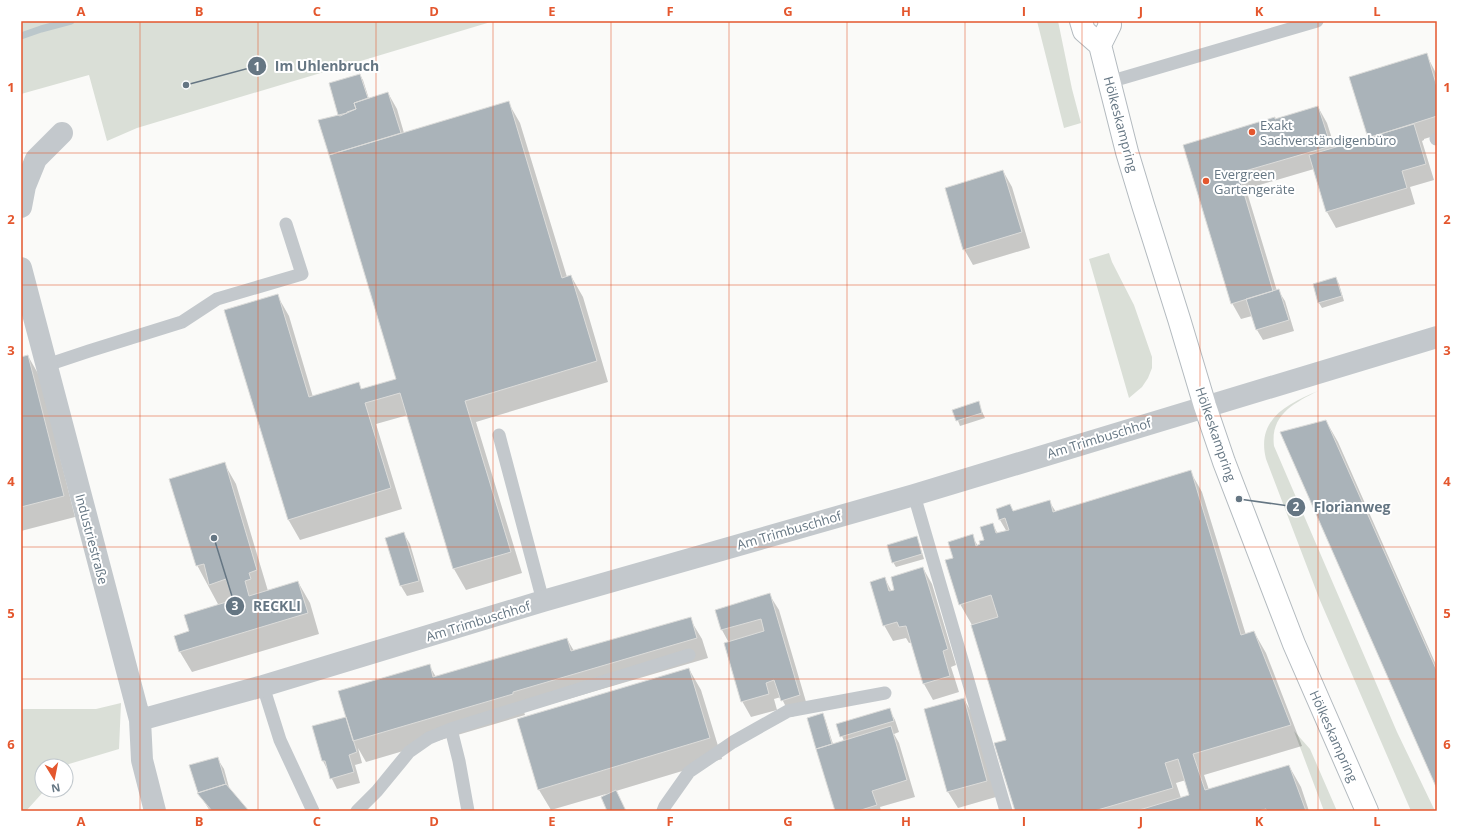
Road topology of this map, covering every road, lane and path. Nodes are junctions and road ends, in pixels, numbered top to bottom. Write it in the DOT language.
graph roads {
  1 [pos="1081,21"];
  2 [pos="1109,21"];
  3 [pos="1317,21"];
  4 [pos="1100,45"];
  5 [pos="1109,82"];
  6 [pos="62,134"];
  7 [pos="21,207"];
  8 [pos="286,224"];
  9 [pos="21,268"];
  10 [pos="1437,337"];
  11 [pos="47,365"];
  12 [pos="1205,406"];
  13 [pos="499,435"];
  14 [pos="914,495"];
  15 [pos="543,601"];
  16 [pos="689,655"];
  17 [pos="263,686"];
  18 [pos="885,693"];
  19 [pos="140,720"];
  20 [pos="451,729"];
  21 [pos="155,811"];
  22 [pos="313,811"];
  23 [pos="357,811"];
  24 [pos="468,811"];
  25 [pos="663,811"];
  26 [pos="1006,811"];
  27 [pos="1367,811"];
  1 -- 4 [label="main road"];
  2 -- 4 [label="main road"];
  3 -- 5 [label="lane"];
  4 -- 5 [label="main road, Hölkeskampring"];
  5 -- 12 [label="main road, Hölkeskampring"];
  6 -- 7 [label="street"];
  8 -- 11 [label="lane"];
  9 -- 11 [label="street, Industriestraße"];
  10 -- 12 [label="street, Am Trimbuschhof"];
  11 -- 19 [label="street, Industriestraße"];
  12 -- 14 [label="street, Am Trimbuschhof"];
  12 -- 27 [label="main road, Hölkeskampring"];
  13 -- 15 [label="lane"];
  14 -- 15 [label="street, Am Trimbuschhof"];
  14 -- 26 [label="lane"];
  15 -- 17 [label="street, Am Trimbuschhof"];
  16 -- 20 [label="lane"];
  17 -- 19 [label="street, Am Trimbuschhof"];
  17 -- 22 [label="lane"];
  18 -- 25 [label="lane"];
  19 -- 21 [label="street, Industriestraße"];
  20 -- 23 [label="lane"];
  20 -- 24 [label="lane"];
}
